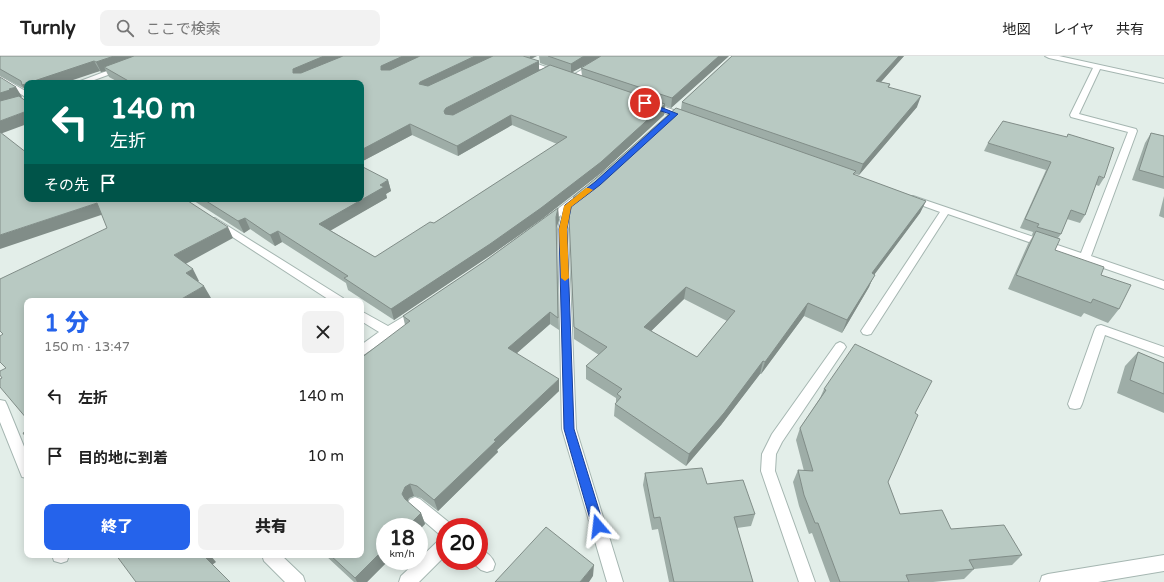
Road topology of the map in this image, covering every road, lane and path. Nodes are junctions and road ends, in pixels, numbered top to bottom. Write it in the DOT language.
graph roads {
  1 [pos="610,56"];
  2 [pos="1049,56"];
  3 [pos="505,57"];
  4 [pos="540,58"];
  5 [pos="530,64"];
  6 [pos="130,66"];
  7 [pos="1097,67"];
  8 [pos="0,78"];
  9 [pos="88,80"];
  10 [pos="1164,81"];
  11 [pos="24,94"];
  12 [pos="645,103"];
  13 [pos="697,122"];
  14 [pos="591,188"];
  15 [pos="900,195"];
  16 [pos="568,206"];
  17 [pos="945,211"];
  18 [pos="207,216"];
  19 [pos="537,229"];
  20 [pos="1085,257"];
  21 [pos="1164,285"];
  22 [pos="334,298"];
  23 [pos="426,307"];
  24 [pos="364,317"];
  25 [pos="867,331"];
  26 [pos="388,332"];
  27 [pos="840,347"];
  28 [pos="364,349"];
  29 [pos="1164,352"];
  30 [pos="0,404"];
  31 [pos="1075,404"];
  32 [pos="24,464"];
  33 [pos="414,504"];
  34 [pos="436,522"];
  35 [pos="436,554"];
  36 [pos="273,558"];
  37 [pos="1164,564"];
  38 [pos="297,582"];
  39 [pos="407,582"];
  40 [pos="615,582"];
  41 [pos="807,582"];
  42 [pos="1048,582"];
  1 -- 5 [label="street"];
  2 -- 7 [label="street"];
  3 -- 5 [label="street"];
  4 -- 5 [label="street"];
  6 -- 9 [label="street"];
  7 -- 10 [label="street"];
  7 -- 20 [label="street"];
  8 -- 11 [label="street"];
  12 -- 13 [label="street"];
  14 -- 16 [label="street"];
  15 -- 17 [label="street"];
  16 -- 19 [label="street"];
  16 -- 40 [label="street"];
  17 -- 20 [label="street"];
  17 -- 25 [label="street"];
  18 -- 22 [label="street"];
  20 -- 21 [label="street"];
  23 -- 26 [label="street"];
  24 -- 26 [label="street"];
  26 -- 28 [label="street"];
  27 -- 41 [label="street"];
  29 -- 31 [label="street"];
  30 -- 32 [label="street"];
  33 -- 34 [label="street"];
  35 -- 39 [label="street"];
  36 -- 38 [label="street"];
  37 -- 42 [label="street"];
}
